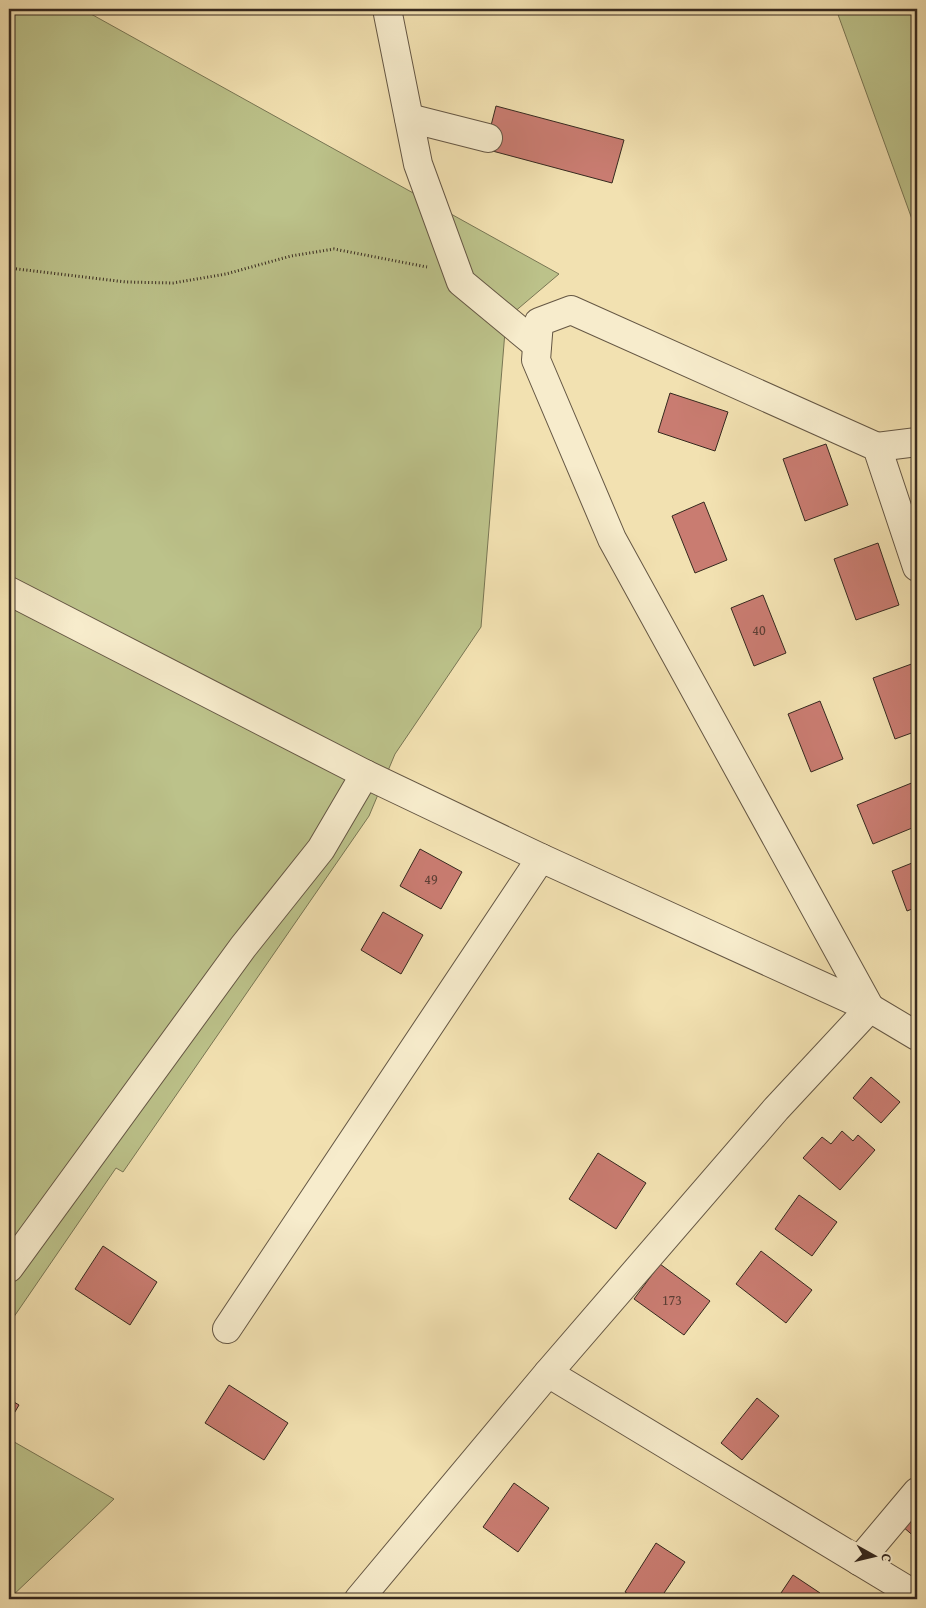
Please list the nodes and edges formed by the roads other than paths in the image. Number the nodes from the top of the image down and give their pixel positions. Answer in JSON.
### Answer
{"nodes":[{"id":1,"x":387,"y":9,"type":"edge"},
{"id":2,"x":409,"y":118,"type":"junction"},
{"id":3,"x":488,"y":138,"type":"dead end"},
{"id":4,"x":537,"y":345,"type":"junction"},
{"id":5,"x":917,"y":442,"type":"edge"},
{"id":6,"x":877,"y":447,"type":"junction"},
{"id":7,"x":917,"y":567,"type":"edge"},
{"id":8,"x":9,"y":591,"type":"edge"},
{"id":9,"x":365,"y":774,"type":"junction"},
{"id":10,"x":541,"y":858,"type":"junction"},
{"id":11,"x":870,"y":1008,"type":"junction"},
{"id":12,"x":917,"y":1036,"type":"edge"},
{"id":13,"x":9,"y":1268,"type":"edge"},
{"id":14,"x":227,"y":1329,"type":"dead end"},
{"id":15,"x":548,"y":1373,"type":"junction"},
{"id":16,"x":917,"y":1492,"type":"edge"},
{"id":17,"x":859,"y":1561,"type":"junction"},
{"id":18,"x":917,"y":1596,"type":"edge"},
{"id":19,"x":359,"y":1599,"type":"edge"}],
"edges":[{"from":1,"to":2,"type":"street"},
{"from":2,"to":3,"type":"street"},
{"from":2,"to":4,"type":"street"},
{"from":4,"to":6,"type":"street"},
{"from":4,"to":11,"type":"street"},
{"from":5,"to":6,"type":"street"},
{"from":6,"to":7,"type":"street"},
{"from":8,"to":9,"type":"street"},
{"from":9,"to":10,"type":"street"},
{"from":9,"to":13,"type":"street"},
{"from":10,"to":11,"type":"street"},
{"from":10,"to":14,"type":"street"},
{"from":11,"to":12,"type":"street"},
{"from":11,"to":15,"type":"street"},
{"from":15,"to":17,"type":"street"},
{"from":15,"to":19,"type":"street"},
{"from":16,"to":17,"type":"street"},
{"from":17,"to":18,"type":"street"}]}
